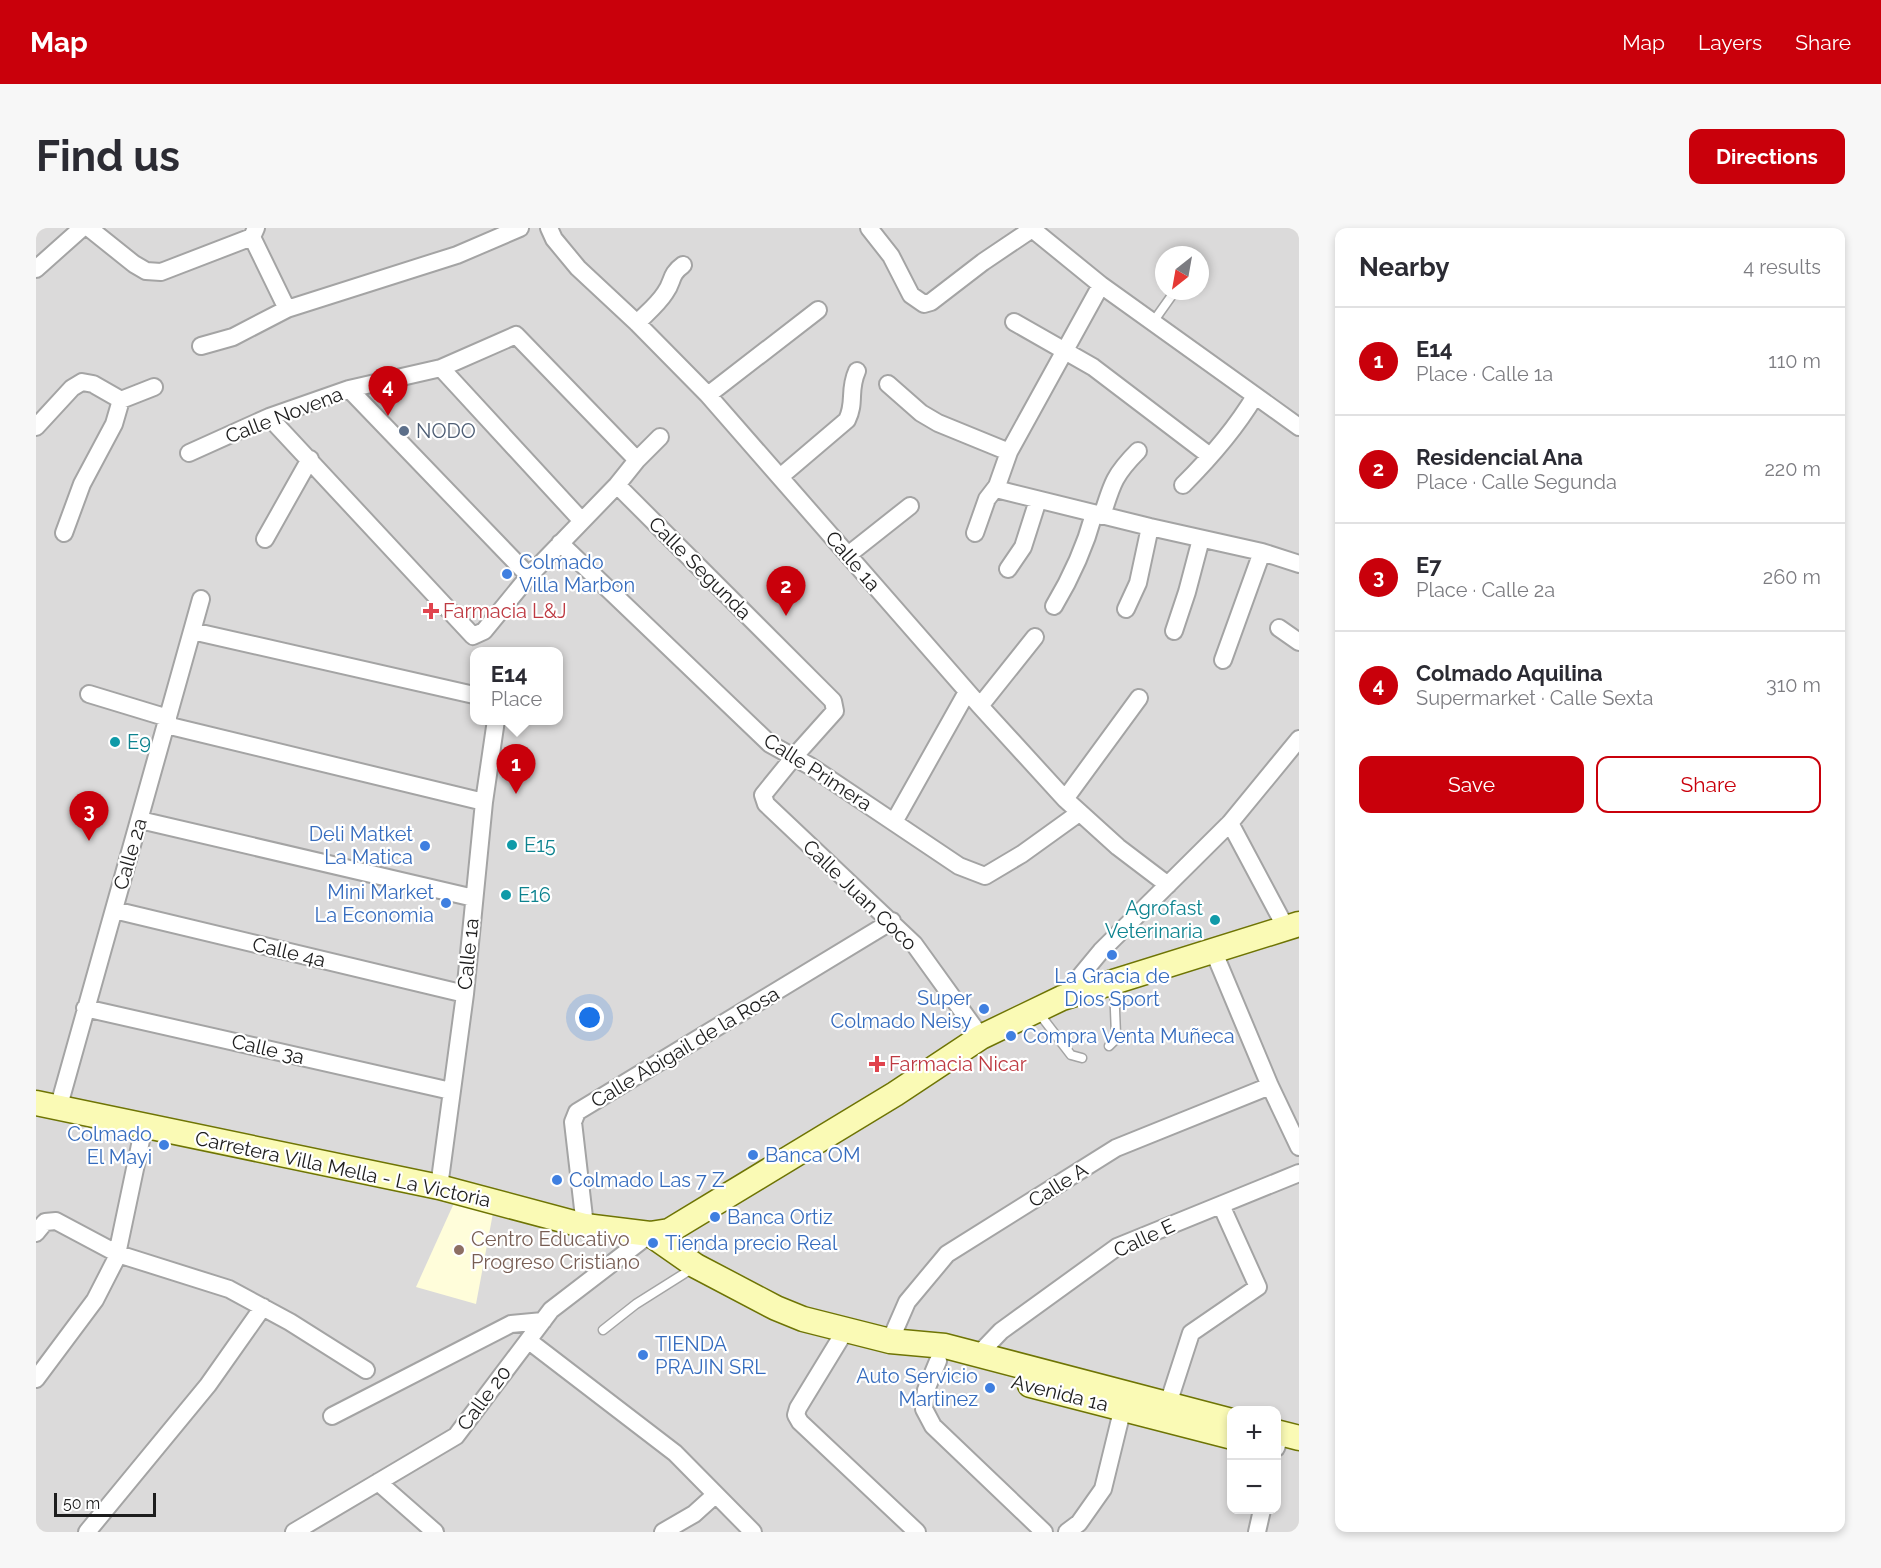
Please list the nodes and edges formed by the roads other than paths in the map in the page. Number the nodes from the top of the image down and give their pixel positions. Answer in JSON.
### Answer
{"nodes":[{"id":1,"x":82,"y":228,"type":"edge"},
{"id":2,"x":88,"y":228,"type":"edge"},
{"id":3,"x":520,"y":228,"type":"edge"},
{"id":4,"x":549,"y":228,"type":"edge"},
{"id":5,"x":869,"y":228,"type":"edge"},
{"id":6,"x":1032,"y":228,"type":"edge"},
{"id":7,"x":254,"y":232,"type":"edge"},
{"id":8,"x":683,"y":265,"type":"dead end"},
{"id":9,"x":36,"y":269,"type":"edge"},
{"id":10,"x":1101,"y":285,"type":"junction"},
{"id":11,"x":1168,"y":300,"type":"edge"},
{"id":12,"x":287,"y":309,"type":"junction"},
{"id":13,"x":818,"y":310,"type":"dead end"},
{"id":14,"x":1014,"y":322,"type":"dead end"},
{"id":15,"x":1152,"y":322,"type":"junction"},
{"id":16,"x":637,"y":323,"type":"junction"},
{"id":17,"x":201,"y":346,"type":"dead end"},
{"id":18,"x":1065,"y":349,"type":"junction"},
{"id":19,"x":441,"y":368,"type":"junction"},
{"id":20,"x":857,"y":371,"type":"dead end"},
{"id":21,"x":888,"y":384,"type":"dead end"},
{"id":22,"x":154,"y":387,"type":"dead end"},
{"id":23,"x":349,"y":389,"type":"junction"},
{"id":24,"x":708,"y":395,"type":"junction"},
{"id":25,"x":1255,"y":396,"type":"junction"},
{"id":26,"x":121,"y":400,"type":"junction"},
{"id":27,"x":269,"y":417,"type":"junction"},
{"id":28,"x":36,"y":427,"type":"edge"},
{"id":29,"x":1299,"y":427,"type":"edge"},
{"id":30,"x":660,"y":438,"type":"dead end"},
{"id":31,"x":1138,"y":451,"type":"dead end"},
{"id":32,"x":1009,"y":452,"type":"junction"},
{"id":33,"x":189,"y":453,"type":"dead end"},
{"id":34,"x":1210,"y":456,"type":"junction"},
{"id":35,"x":310,"y":459,"type":"junction"},
{"id":36,"x":637,"y":460,"type":"junction"},
{"id":37,"x":780,"y":477,"type":"junction"},
{"id":38,"x":617,"y":485,"type":"junction"},
{"id":39,"x":1183,"y":485,"type":"dead end"},
{"id":40,"x":998,"y":488,"type":"junction"},
{"id":41,"x":1038,"y":500,"type":"junction"},
{"id":42,"x":910,"y":506,"type":"dead end"},
{"id":43,"x":1098,"y":515,"type":"junction"},
{"id":44,"x":582,"y":521,"type":"junction"},
{"id":45,"x":1150,"y":527,"type":"junction"},
{"id":46,"x":64,"y":533,"type":"dead end"},
{"id":47,"x":975,"y":533,"type":"dead end"},
{"id":48,"x":265,"y":539,"type":"dead end"},
{"id":49,"x":1201,"y":539,"type":"junction"},
{"id":50,"x":560,"y":543,"type":"junction"},
{"id":51,"x":1262,"y":552,"type":"junction"},
{"id":52,"x":848,"y":555,"type":"junction"},
{"id":53,"x":1299,"y":564,"type":"edge"},
{"id":54,"x":1008,"y":569,"type":"dead end"},
{"id":55,"x":529,"y":576,"type":"junction"},
{"id":56,"x":201,"y":599,"type":"dead end"},
{"id":57,"x":1054,"y":606,"type":"dead end"},
{"id":58,"x":1126,"y":609,"type":"dead end"},
{"id":59,"x":1279,"y":628,"type":"dead end"},
{"id":60,"x":192,"y":631,"type":"junction"},
{"id":61,"x":1174,"y":631,"type":"dead end"},
{"id":62,"x":1035,"y":637,"type":"dead end"},
{"id":63,"x":1299,"y":642,"type":"edge"},
{"id":64,"x":1222,"y":660,"type":"dead end"},
{"id":65,"x":967,"y":692,"type":"junction"},
{"id":66,"x":88,"y":694,"type":"dead end"},
{"id":67,"x":470,"y":694,"type":"edge"},
{"id":68,"x":1138,"y":698,"type":"dead end"},
{"id":69,"x":980,"y":706,"type":"junction"},
{"id":70,"x":167,"y":721,"type":"junction"},
{"id":71,"x":495,"y":725,"type":"edge"},
{"id":72,"x":1299,"y":739,"type":"edge"},
{"id":73,"x":793,"y":758,"type":"junction"},
{"id":74,"x":1065,"y":799,"type":"junction"},
{"id":75,"x":484,"y":802,"type":"junction"},
{"id":76,"x":1079,"y":813,"type":"junction"},
{"id":77,"x":140,"y":820,"type":"junction"},
{"id":78,"x":894,"y":822,"type":"junction"},
{"id":79,"x":1230,"y":823,"type":"junction"},
{"id":80,"x":1168,"y":885,"type":"junction"},
{"id":81,"x":474,"y":898,"type":"junction"},
{"id":82,"x":114,"y":910,"type":"junction"},
{"id":83,"x":892,"y":921,"type":"junction"},
{"id":84,"x":1293,"y":926,"type":"edge"},
{"id":85,"x":1213,"y":950,"type":"junction"},
{"id":86,"x":1113,"y":981,"type":"junction"},
{"id":87,"x":465,"y":994,"type":"junction"},
{"id":88,"x":1062,"y":998,"type":"junction"},
{"id":89,"x":85,"y":1008,"type":"junction"},
{"id":90,"x":1036,"y":1009,"type":"junction"},
{"id":91,"x":981,"y":1038,"type":"junction"},
{"id":92,"x":1109,"y":1046,"type":"dead end"},
{"id":93,"x":1082,"y":1058,"type":"dead end"},
{"id":94,"x":1270,"y":1086,"type":"junction"},
{"id":95,"x":451,"y":1091,"type":"junction"},
{"id":96,"x":47,"y":1106,"type":"edge"},
{"id":97,"x":144,"y":1126,"type":"junction"},
{"id":98,"x":1299,"y":1147,"type":"edge"},
{"id":99,"x":1299,"y":1173,"type":"edge"},
{"id":100,"x":439,"y":1187,"type":"junction"},
{"id":101,"x":1221,"y":1205,"type":"junction"},
{"id":102,"x":585,"y":1226,"type":"junction"},
{"id":103,"x":36,"y":1233,"type":"edge"},
{"id":104,"x":650,"y":1234,"type":"junction"},
{"id":105,"x":118,"y":1254,"type":"junction"},
{"id":106,"x":696,"y":1266,"type":"junction"},
{"id":107,"x":263,"y":1307,"type":"junction"},
{"id":108,"x":543,"y":1321,"type":"junction"},
{"id":109,"x":603,"y":1330,"type":"dead end"},
{"id":110,"x":844,"y":1331,"type":"junction"},
{"id":111,"x":529,"y":1341,"type":"junction"},
{"id":112,"x":890,"y":1341,"type":"junction"},
{"id":113,"x":978,"y":1355,"type":"junction"},
{"id":114,"x":938,"y":1361,"type":"junction"},
{"id":115,"x":366,"y":1370,"type":"dead end"},
{"id":116,"x":36,"y":1379,"type":"edge"},
{"id":117,"x":1125,"y":1400,"type":"junction"},
{"id":118,"x":1168,"y":1404,"type":"junction"},
{"id":119,"x":332,"y":1416,"type":"dead end"},
{"id":120,"x":1227,"y":1419,"type":"edge"},
{"id":121,"x":1227,"y":1435,"type":"edge"},
{"id":122,"x":1282,"y":1440,"type":"edge"},
{"id":123,"x":1299,"y":1455,"type":"edge"},
{"id":124,"x":378,"y":1482,"type":"junction"},
{"id":125,"x":715,"y":1495,"type":"junction"},
{"id":126,"x":1261,"y":1514,"type":"edge"},
{"id":127,"x":87,"y":1532,"type":"edge"},
{"id":128,"x":294,"y":1532,"type":"edge"},
{"id":129,"x":435,"y":1532,"type":"edge"},
{"id":130,"x":663,"y":1532,"type":"edge"},
{"id":131,"x":753,"y":1532,"type":"edge"},
{"id":132,"x":916,"y":1532,"type":"edge"},
{"id":133,"x":1044,"y":1532,"type":"edge"},
{"id":134,"x":1067,"y":1532,"type":"edge"},
{"id":135,"x":1257,"y":1532,"type":"edge"}],
"edges":[{"from":1,"to":9,"type":"street"},
{"from":2,"to":7,"type":"street"},
{"from":3,"to":12,"type":"street"},
{"from":4,"to":16,"type":"street","name":"Calle 1a"},
{"from":5,"to":6,"type":"street"},
{"from":6,"to":10,"type":"street"},
{"from":7,"to":12,"type":"street"},
{"from":8,"to":16,"type":"street"},
{"from":10,"to":15,"type":"street"},
{"from":10,"to":18,"type":"street"},
{"from":11,"to":15,"type":"lane"},
{"from":12,"to":17,"type":"street"},
{"from":13,"to":24,"type":"street"},
{"from":14,"to":18,"type":"street"},
{"from":15,"to":25,"type":"street"},
{"from":16,"to":24,"type":"street","name":"Calle 1a"},
{"from":18,"to":32,"type":"street"},
{"from":18,"to":34,"type":"street"},
{"from":19,"to":23,"type":"street","name":"Calle Novena"},
{"from":19,"to":36,"type":"street","name":"Calle Novena"},
{"from":19,"to":44,"type":"street"},
{"from":20,"to":37,"type":"street"},
{"from":21,"to":32,"type":"street"},
{"from":22,"to":26,"type":"street"},
{"from":23,"to":27,"type":"street","name":"Calle Novena"},
{"from":23,"to":55,"type":"street"},
{"from":24,"to":37,"type":"street","name":"Calle 1a"},
{"from":25,"to":29,"type":"street"},
{"from":25,"to":34,"type":"street"},
{"from":26,"to":28,"type":"street"},
{"from":26,"to":46,"type":"street"},
{"from":27,"to":33,"type":"street","name":"Calle Novena"},
{"from":27,"to":35,"type":"street"},
{"from":30,"to":36,"type":"street"},
{"from":31,"to":43,"type":"street"},
{"from":32,"to":40,"type":"street"},
{"from":34,"to":39,"type":"street"},
{"from":35,"to":48,"type":"street"},
{"from":35,"to":55,"type":"street"},
{"from":36,"to":38,"type":"street"},
{"from":37,"to":52,"type":"street","name":"Calle 1a"},
{"from":38,"to":44,"type":"street"},
{"from":38,"to":73,"type":"street","name":"Calle Segunda"},
{"from":40,"to":41,"type":"street"},
{"from":40,"to":47,"type":"street"},
{"from":41,"to":43,"type":"street"},
{"from":41,"to":54,"type":"street"},
{"from":42,"to":52,"type":"street"},
{"from":43,"to":45,"type":"street"},
{"from":43,"to":57,"type":"street"},
{"from":44,"to":50,"type":"street"},
{"from":45,"to":49,"type":"street"},
{"from":45,"to":58,"type":"street"},
{"from":49,"to":51,"type":"street"},
{"from":49,"to":61,"type":"street"},
{"from":50,"to":55,"type":"street"},
{"from":50,"to":73,"type":"street","name":"Calle Primera"},
{"from":51,"to":53,"type":"street"},
{"from":51,"to":64,"type":"street"},
{"from":52,"to":65,"type":"street","name":"Calle 1a"},
{"from":56,"to":60,"type":"street","name":"Calle 2a"},
{"from":59,"to":63,"type":"street"},
{"from":60,"to":67,"type":"street"},
{"from":60,"to":70,"type":"street","name":"Calle 2a"},
{"from":62,"to":69,"type":"street"},
{"from":65,"to":69,"type":"street","name":"Calle 1a"},
{"from":65,"to":78,"type":"street"},
{"from":66,"to":70,"type":"street"},
{"from":68,"to":74,"type":"street"},
{"from":69,"to":74,"type":"street","name":"Calle 1a"},
{"from":70,"to":75,"type":"street"},
{"from":70,"to":77,"type":"street","name":"Calle 2a"},
{"from":71,"to":75,"type":"street","name":"Calle 1a"},
{"from":72,"to":79,"type":"street"},
{"from":73,"to":78,"type":"street","name":"Calle Primera"},
{"from":73,"to":83,"type":"street","name":"Calle Juan Coco"},
{"from":74,"to":76,"type":"street","name":"Calle 1a"},
{"from":75,"to":81,"type":"street","name":"Calle 1a"},
{"from":76,"to":78,"type":"street","name":"Calle Primera"},
{"from":76,"to":80,"type":"street","name":"Calle 1a"},
{"from":77,"to":81,"type":"street"},
{"from":77,"to":82,"type":"street","name":"Calle 2a"},
{"from":79,"to":80,"type":"street"},
{"from":79,"to":84,"type":"street"},
{"from":80,"to":88,"type":"street"},
{"from":81,"to":87,"type":"street","name":"Calle 1a"},
{"from":82,"to":87,"type":"street","name":"Calle 4a"},
{"from":82,"to":89,"type":"street","name":"Calle 2a"},
{"from":83,"to":91,"type":"street","name":"Calle Juan Coco"},
{"from":83,"to":102,"type":"street","name":"Calle Abigail de la Rosa"},
{"from":84,"to":85,"type":"main road"},
{"from":85,"to":86,"type":"main road"},
{"from":85,"to":94,"type":"street"},
{"from":86,"to":88,"type":"main road"},
{"from":86,"to":92,"type":"lane"},
{"from":87,"to":95,"type":"street","name":"Calle 1a"},
{"from":88,"to":90,"type":"main road"},
{"from":89,"to":95,"type":"street","name":"Calle 3a"},
{"from":89,"to":96,"type":"street","name":"Calle 2a"},
{"from":90,"to":91,"type":"main road"},
{"from":90,"to":93,"type":"lane"},
{"from":91,"to":104,"type":"main road"},
{"from":94,"to":98,"type":"street"},
{"from":94,"to":112,"type":"street","name":"Calle A"},
{"from":95,"to":100,"type":"street","name":"Calle 1a"},
{"from":96,"to":97,"type":"main road","name":"Carretera Villa Mella - La Victoria"},
{"from":97,"to":100,"type":"main road","name":"Carretera Villa Mella - La Victoria"},
{"from":97,"to":105,"type":"street"},
{"from":99,"to":101,"type":"street","name":"Calle E"},
{"from":100,"to":102,"type":"main road","name":"Carretera Villa Mella - La Victoria"},
{"from":101,"to":113,"type":"street","name":"Calle E"},
{"from":101,"to":118,"type":"street"},
{"from":102,"to":104,"type":"main road","name":"Carretera Villa Mella - La Victoria"},
{"from":103,"to":105,"type":"street"},
{"from":104,"to":106,"type":"main road","name":"Avenida 1a"},
{"from":104,"to":108,"type":"street","name":"Calle 20"},
{"from":105,"to":107,"type":"street"},
{"from":105,"to":116,"type":"street"},
{"from":106,"to":109,"type":"lane"},
{"from":106,"to":110,"type":"main road","name":"Avenida 1a"},
{"from":107,"to":115,"type":"street"},
{"from":107,"to":127,"type":"street"},
{"from":108,"to":111,"type":"street","name":"Calle 20"},
{"from":108,"to":119,"type":"street"},
{"from":110,"to":112,"type":"main road","name":"Avenida 1a"},
{"from":110,"to":132,"type":"street"},
{"from":111,"to":124,"type":"street","name":"Calle 20"},
{"from":111,"to":125,"type":"street"},
{"from":112,"to":113,"type":"main road","name":"Avenida 1a"},
{"from":112,"to":114,"type":"main road","name":"Avenida 1a"},
{"from":113,"to":117,"type":"main road","name":"Avenida 1a"},
{"from":114,"to":117,"type":"main road","name":"Avenida 1a"},
{"from":114,"to":133,"type":"street"},
{"from":117,"to":118,"type":"main road","name":"Avenida 1a"},
{"from":117,"to":121,"type":"main road","name":"Avenida 1a"},
{"from":117,"to":134,"type":"street"},
{"from":118,"to":120,"type":"main road","name":"Avenida 1a"},
{"from":122,"to":123,"type":"main road"},
{"from":124,"to":128,"type":"street","name":"Calle 20"},
{"from":124,"to":129,"type":"street"},
{"from":125,"to":130,"type":"street"},
{"from":125,"to":131,"type":"street"},
{"from":126,"to":135,"type":"street"}]}
